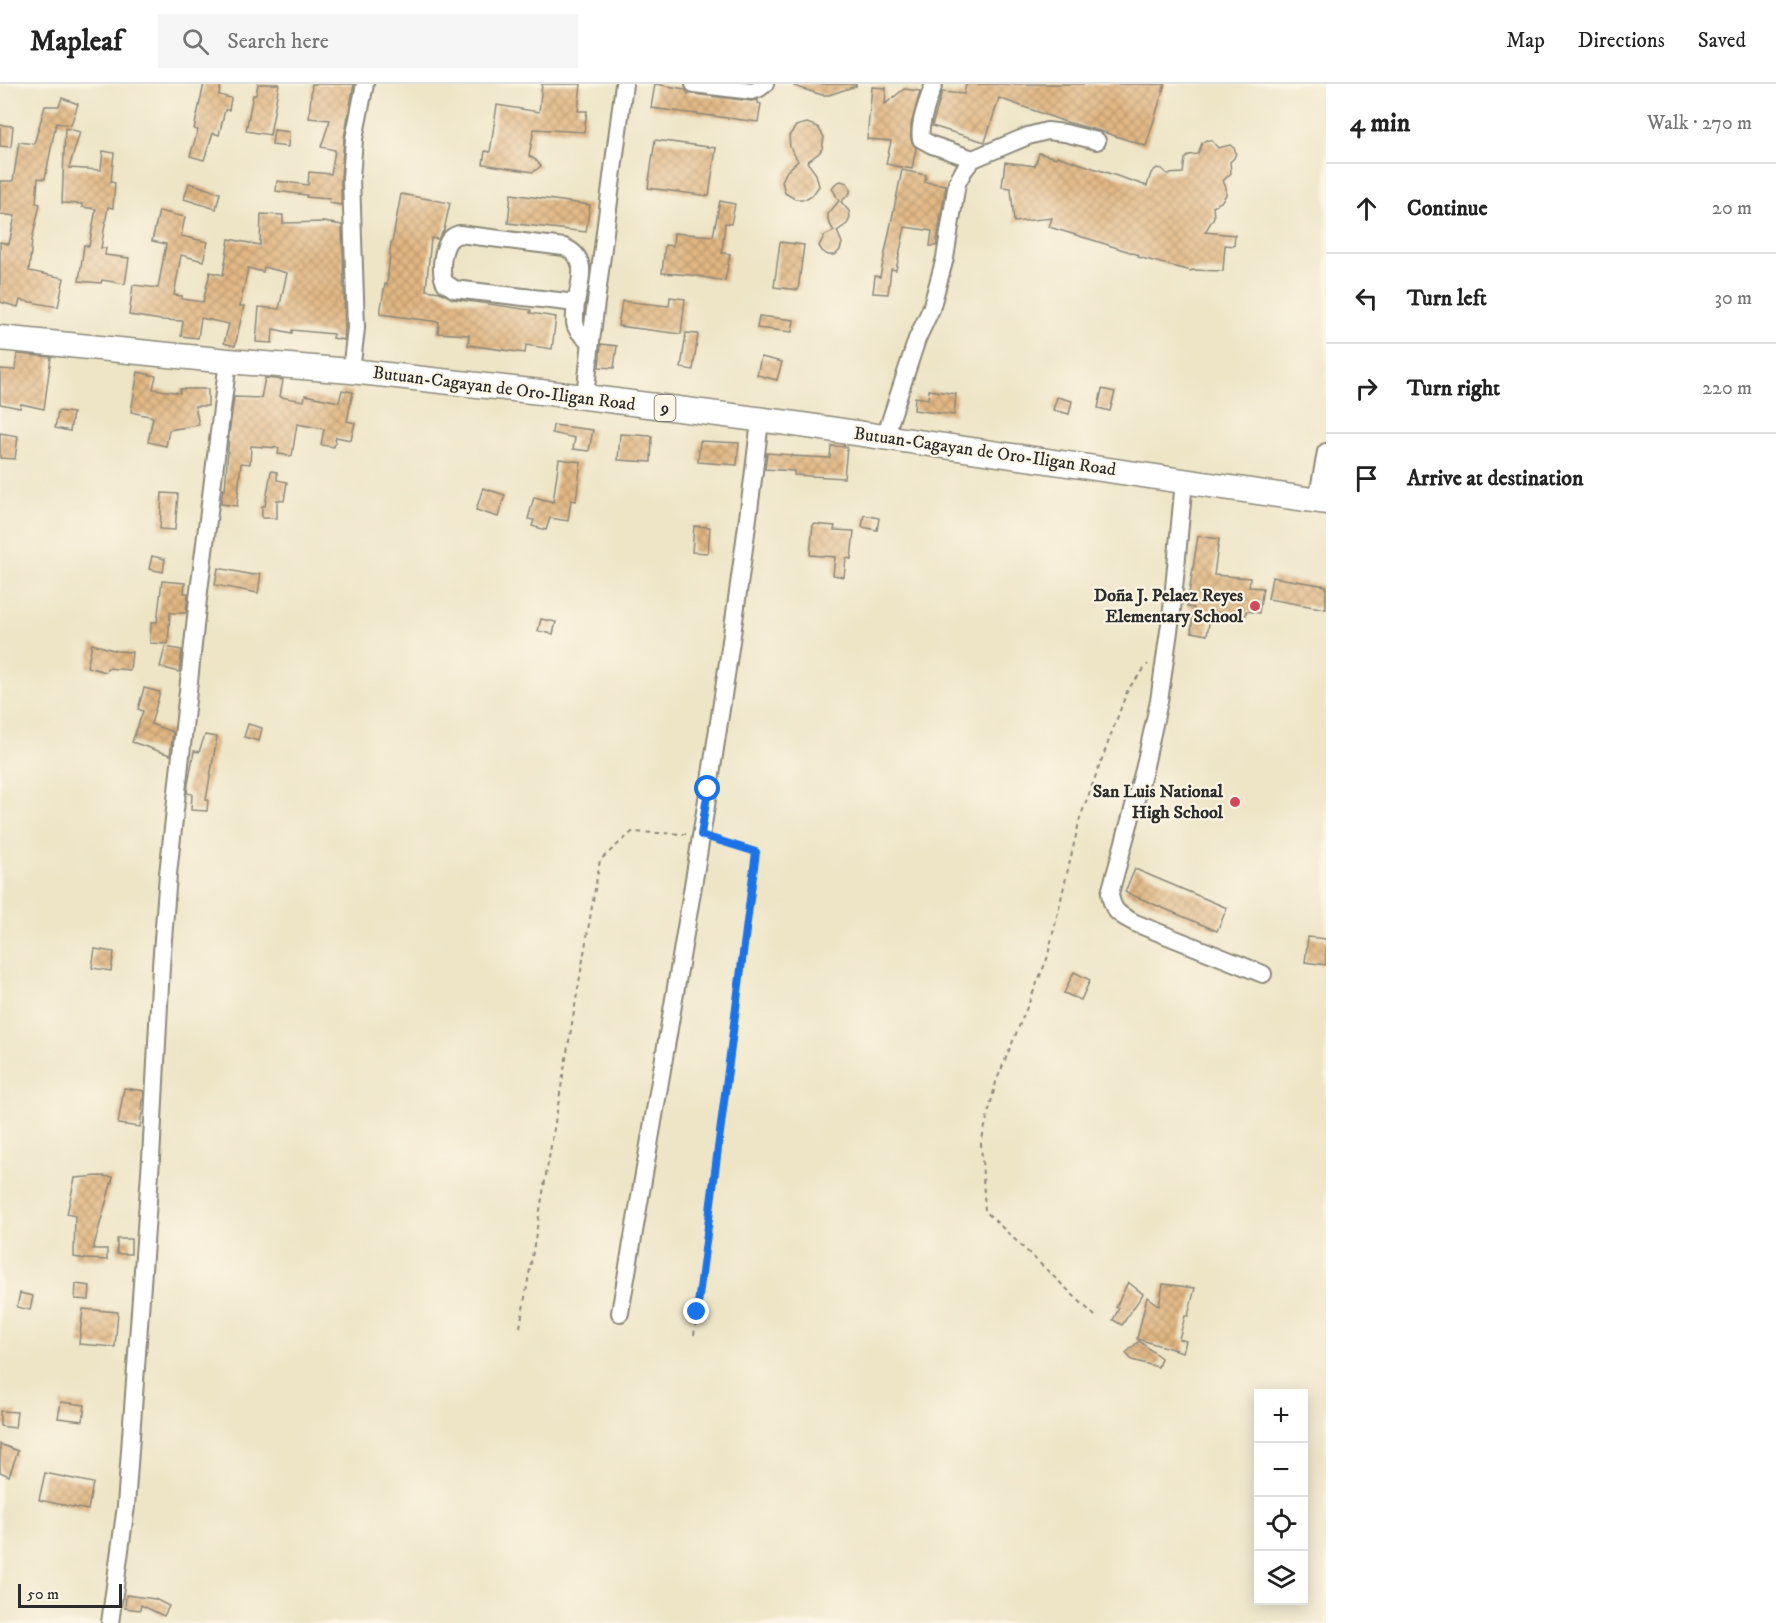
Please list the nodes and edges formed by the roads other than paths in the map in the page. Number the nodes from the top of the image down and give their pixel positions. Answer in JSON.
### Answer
{"nodes":[{"id":1,"x":365,"y":84,"type":"edge"},
{"id":2,"x":624,"y":84,"type":"edge"},
{"id":3,"x":694,"y":84,"type":"edge"},
{"id":4,"x":765,"y":84,"type":"edge"},
{"id":5,"x":934,"y":84,"type":"edge"},
{"id":6,"x":1097,"y":141,"type":"dead end"},
{"id":7,"x":972,"y":159,"type":"junction"},
{"id":8,"x":581,"y":275,"type":"junction"},
{"id":9,"x":599,"y":278,"type":"junction"},
{"id":10,"x":576,"y":303,"type":"junction"},
{"id":11,"x":0,"y":338,"type":"edge"},
{"id":12,"x":591,"y":341,"type":"junction"},
{"id":13,"x":228,"y":362,"type":"junction"},
{"id":14,"x":351,"y":371,"type":"junction"},
{"id":15,"x":585,"y":397,"type":"junction"},
{"id":16,"x":760,"y":421,"type":"junction"},
{"id":17,"x":885,"y":437,"type":"junction"},
{"id":18,"x":1326,"y":452,"type":"edge"},
{"id":19,"x":1184,"y":481,"type":"junction"},
{"id":20,"x":1321,"y":501,"type":"edge"},
{"id":21,"x":1263,"y":974,"type":"dead end"},
{"id":22,"x":620,"y":1313,"type":"dead end"},
{"id":23,"x":110,"y":1623,"type":"edge"}],
"edges":[{"from":1,"to":14,"type":"street"},
{"from":2,"to":9,"type":"street"},
{"from":3,"to":4,"type":"street"},
{"from":5,"to":7,"type":"street"},
{"from":6,"to":7,"type":"street"},
{"from":7,"to":17,"type":"street"},
{"from":8,"to":9,"type":"street"},
{"from":8,"to":10,"type":"street"},
{"from":8,"to":10,"type":"street"},
{"from":9,"to":12,"type":"street"},
{"from":10,"to":12,"type":"street"},
{"from":11,"to":13,"type":"highway","name":"Butuan-Cagayan de Oro-Iligan Road","number":"9"},
{"from":12,"to":15,"type":"street"},
{"from":13,"to":14,"type":"highway","name":"Butuan-Cagayan de Oro-Iligan Road","number":"9"},
{"from":13,"to":23,"type":"street"},
{"from":14,"to":15,"type":"highway","name":"Butuan-Cagayan de Oro-Iligan Road","number":"9"},
{"from":15,"to":16,"type":"highway","name":"Butuan-Cagayan de Oro-Iligan Road","number":"9"},
{"from":16,"to":17,"type":"highway","name":"Butuan-Cagayan de Oro-Iligan Road","number":"9"},
{"from":16,"to":22,"type":"street"},
{"from":17,"to":19,"type":"highway","name":"Butuan-Cagayan de Oro-Iligan Road","number":"9"},
{"from":18,"to":20,"type":"street"},
{"from":19,"to":20,"type":"highway","name":"Butuan-Cagayan de Oro-Iligan Road","number":"9"},
{"from":19,"to":21,"type":"street"}]}
